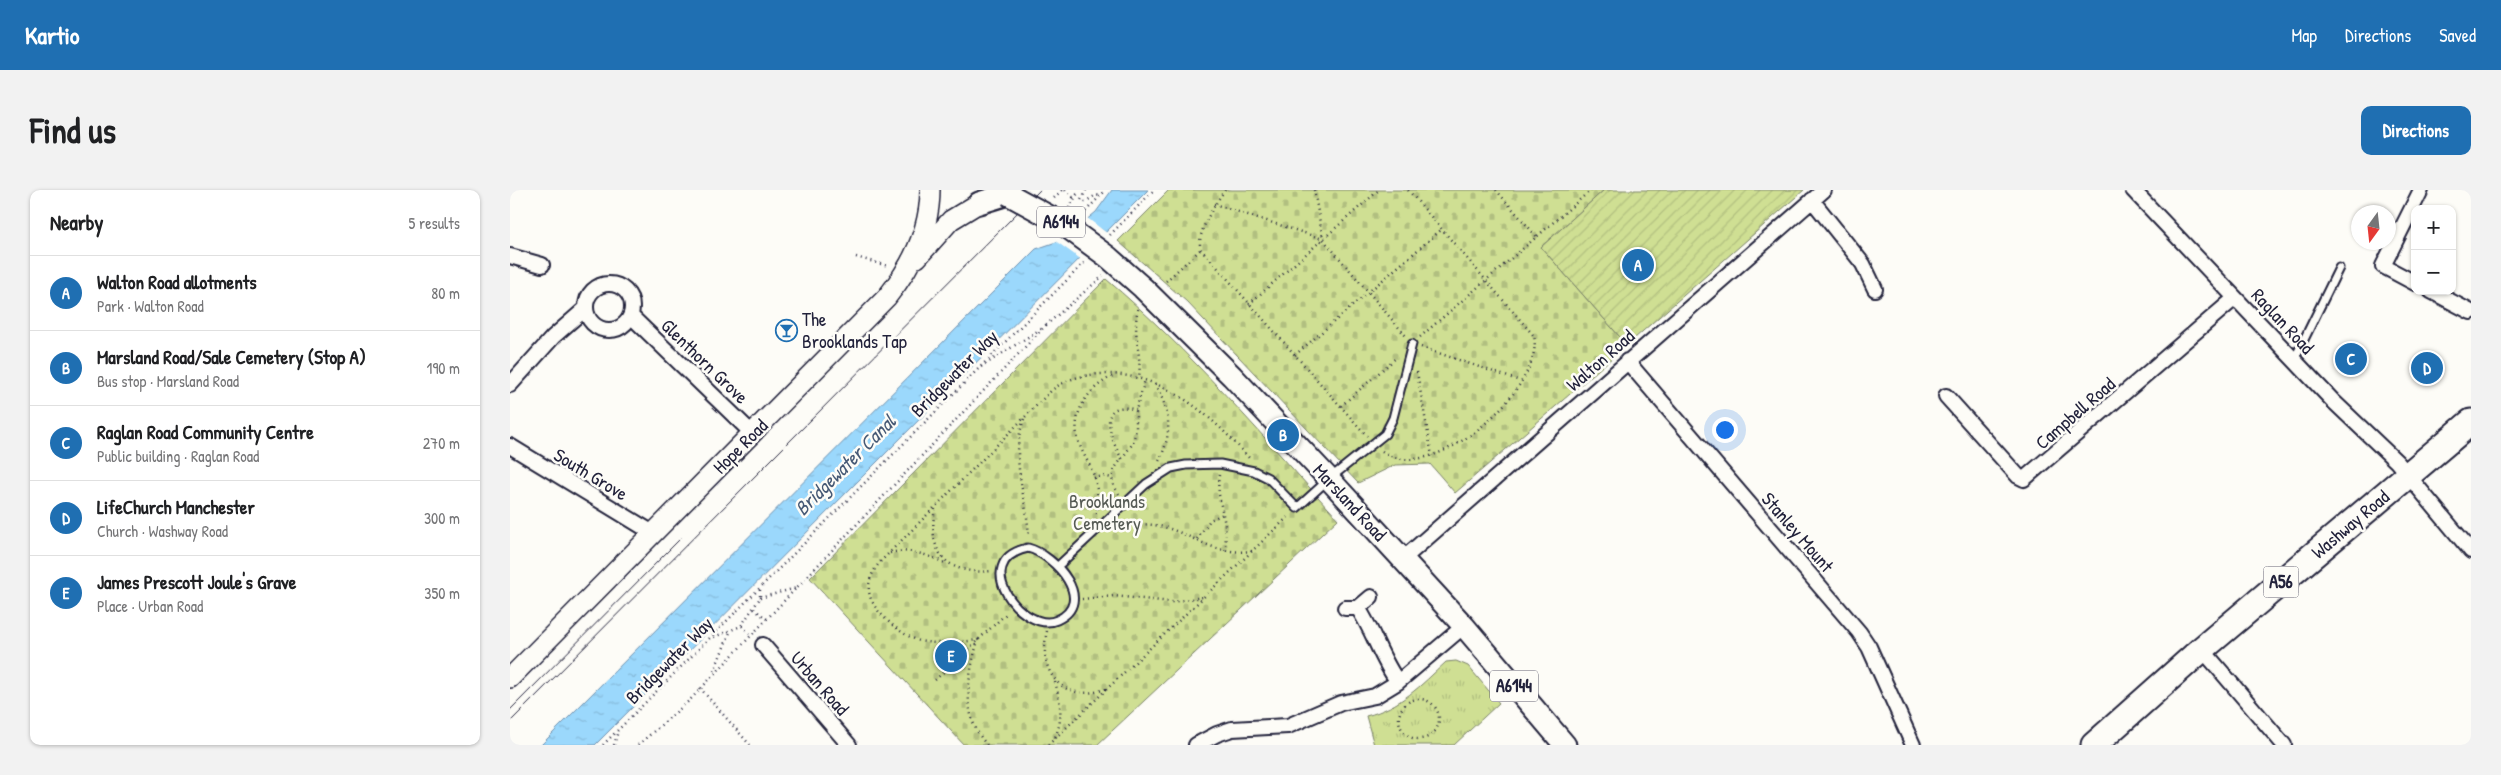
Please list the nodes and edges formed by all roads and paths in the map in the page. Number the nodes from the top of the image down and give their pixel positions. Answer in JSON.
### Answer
{"nodes":[{"id":1,"x":930,"y":190,"type":"edge"},
{"id":2,"x":1065,"y":190,"type":"edge"},
{"id":3,"x":1074,"y":190,"type":"edge"},
{"id":4,"x":1086,"y":190,"type":"edge"},
{"id":5,"x":1106,"y":190,"type":"edge"},
{"id":6,"x":1154,"y":190,"type":"edge"},
{"id":7,"x":1225,"y":190,"type":"edge"},
{"id":8,"x":1314,"y":190,"type":"edge"},
{"id":9,"x":1379,"y":190,"type":"edge"},
{"id":10,"x":1408,"y":190,"type":"edge"},
{"id":11,"x":1496,"y":190,"type":"edge"},
{"id":12,"x":1591,"y":190,"type":"edge"},
{"id":13,"x":1824,"y":190,"type":"edge"},
{"id":14,"x":2133,"y":190,"type":"edge"},
{"id":15,"x":2422,"y":190,"type":"edge"},
{"id":16,"x":1003,"y":192,"type":"edge"},
{"id":17,"x":1078,"y":193,"type":"dead end"},
{"id":18,"x":1070,"y":194,"type":"junction"},
{"id":19,"x":1101,"y":196,"type":"junction"},
{"id":20,"x":1812,"y":200,"type":"junction"},
{"id":21,"x":979,"y":203,"type":"joint"},
{"id":22,"x":1214,"y":204,"type":"junction"},
{"id":23,"x":1068,"y":228,"type":"junction"},
{"id":24,"x":1441,"y":230,"type":"junction"},
{"id":25,"x":1537,"y":237,"type":"junction"},
{"id":26,"x":1323,"y":239,"type":"junction"},
{"id":27,"x":1201,"y":249,"type":"junction"},
{"id":28,"x":1105,"y":254,"type":"junction"},
{"id":29,"x":510,"y":256,"type":"edge"},
{"id":30,"x":856,"y":257,"type":"dead end"},
{"id":31,"x":542,"y":265,"type":"dead end"},
{"id":32,"x":888,"y":266,"type":"dead end"},
{"id":33,"x":2339,"y":268,"type":"dead end"},
{"id":34,"x":908,"y":269,"type":"junction"},
{"id":35,"x":1486,"y":280,"type":"junction"},
{"id":36,"x":1166,"y":281,"type":"dead end"},
{"id":37,"x":2411,"y":281,"type":"edge"},
{"id":38,"x":1875,"y":289,"type":"dead end"},
{"id":39,"x":1368,"y":291,"type":"junction"},
{"id":40,"x":2439,"y":295,"type":"edge"},
{"id":41,"x":2235,"y":298,"type":"junction"},
{"id":42,"x":1249,"y":304,"type":"junction"},
{"id":43,"x":1139,"y":308,"type":"dead end"},
{"id":44,"x":585,"y":309,"type":"junction"},
{"id":45,"x":2471,"y":312,"type":"edge"},
{"id":46,"x":631,"y":316,"type":"junction"},
{"id":47,"x":1046,"y":325,"type":"junction"},
{"id":48,"x":1412,"y":344,"type":"junction"},
{"id":49,"x":1295,"y":355,"type":"junction"},
{"id":50,"x":2294,"y":360,"type":"junction"},
{"id":51,"x":1627,"y":361,"type":"junction"},
{"id":52,"x":976,"y":370,"type":"junction"},
{"id":53,"x":1117,"y":374,"type":"junction"},
{"id":54,"x":1139,"y":378,"type":"junction"},
{"id":55,"x":1145,"y":380,"type":"junction"},
{"id":56,"x":1520,"y":381,"type":"junction"},
{"id":57,"x":1154,"y":382,"type":"junction"},
{"id":58,"x":510,"y":385,"type":"edge"},
{"id":59,"x":1946,"y":396,"type":"dead end"},
{"id":60,"x":1340,"y":406,"type":"junction"},
{"id":61,"x":1136,"y":410,"type":"junction"},
{"id":62,"x":1024,"y":418,"type":"junction"},
{"id":63,"x":2471,"y":422,"type":"edge"},
{"id":64,"x":752,"y":433,"type":"junction"},
{"id":65,"x":1374,"y":444,"type":"junction"},
{"id":66,"x":510,"y":446,"type":"edge"},
{"id":67,"x":1432,"y":456,"type":"junction"},
{"id":68,"x":1122,"y":459,"type":"junction"},
{"id":69,"x":1220,"y":464,"type":"junction"},
{"id":70,"x":2408,"y":475,"type":"junction"},
{"id":71,"x":1094,"y":478,"type":"junction"},
{"id":72,"x":1112,"y":478,"type":"junction"},
{"id":73,"x":1268,"y":478,"type":"junction"},
{"id":74,"x":1329,"y":479,"type":"junction"},
{"id":75,"x":1146,"y":484,"type":"junction"},
{"id":76,"x":1127,"y":502,"type":"junction"},
{"id":77,"x":935,"y":507,"type":"junction"},
{"id":78,"x":1297,"y":508,"type":"junction"},
{"id":79,"x":1224,"y":514,"type":"junction"},
{"id":80,"x":653,"y":533,"type":"junction"},
{"id":81,"x":1091,"y":535,"type":"junction"},
{"id":82,"x":1196,"y":540,"type":"junction"},
{"id":83,"x":1028,"y":548,"type":"junction"},
{"id":84,"x":1224,"y":551,"type":"junction"},
{"id":85,"x":1252,"y":551,"type":"junction"},
{"id":86,"x":2471,"y":551,"type":"edge"},
{"id":87,"x":889,"y":554,"type":"junction"},
{"id":88,"x":1402,"y":559,"type":"junction"},
{"id":89,"x":948,"y":564,"type":"junction"},
{"id":90,"x":1058,"y":566,"type":"junction"},
{"id":91,"x":1001,"y":570,"type":"junction"},
{"id":92,"x":797,"y":587,"type":"junction"},
{"id":93,"x":760,"y":588,"type":"junction"},
{"id":94,"x":1205,"y":596,"type":"junction"},
{"id":95,"x":1371,"y":597,"type":"dead end"},
{"id":96,"x":760,"y":598,"type":"junction"},
{"id":97,"x":1073,"y":600,"type":"junction"},
{"id":98,"x":1016,"y":605,"type":"junction"},
{"id":99,"x":754,"y":609,"type":"junction"},
{"id":100,"x":767,"y":619,"type":"junction"},
{"id":101,"x":1049,"y":623,"type":"junction"},
{"id":102,"x":1464,"y":626,"type":"junction"},
{"id":103,"x":731,"y":628,"type":"junction"},
{"id":104,"x":978,"y":640,"type":"junction"},
{"id":105,"x":708,"y":642,"type":"junction"},
{"id":106,"x":763,"y":645,"type":"dead end"},
{"id":107,"x":2202,"y":649,"type":"junction"},
{"id":108,"x":714,"y":673,"type":"junction"},
{"id":109,"x":510,"y":678,"type":"edge"},
{"id":110,"x":935,"y":680,"type":"dead end"},
{"id":111,"x":1054,"y":680,"type":"junction"},
{"id":112,"x":1398,"y":682,"type":"junction"},
{"id":113,"x":700,"y":688,"type":"junction"},
{"id":114,"x":1107,"y":689,"type":"junction"},
{"id":115,"x":1412,"y":700,"type":"joint"},
{"id":116,"x":618,"y":730,"type":"junction"},
{"id":117,"x":1053,"y":740,"type":"junction"},
{"id":118,"x":1557,"y":742,"type":"edge"},
{"id":119,"x":603,"y":745,"type":"edge"},
{"id":120,"x":614,"y":745,"type":"edge"},
{"id":121,"x":638,"y":745,"type":"edge"},
{"id":122,"x":750,"y":745,"type":"edge"},
{"id":123,"x":849,"y":745,"type":"edge"},
{"id":124,"x":987,"y":745,"type":"edge"},
{"id":125,"x":1048,"y":745,"type":"edge"},
{"id":126,"x":1196,"y":745,"type":"edge"},
{"id":127,"x":1913,"y":745,"type":"edge"},
{"id":128,"x":2094,"y":745,"type":"edge"},
{"id":129,"x":2284,"y":745,"type":"edge"}],
"edges":[{"from":1,"to":34,"type":"street","name":"Hope Road"},
{"from":2,"to":18,"type":"path"},
{"from":3,"to":18,"type":"path"},
{"from":4,"to":19,"type":"path"},
{"from":5,"to":19,"type":"path"},
{"from":6,"to":28,"type":"path","name":"Bridgewater Way"},
{"from":7,"to":22,"type":"path"},
{"from":8,"to":26,"type":"path"},
{"from":9,"to":26,"type":"path"},
{"from":10,"to":24,"type":"path"},
{"from":11,"to":25,"type":"path"},
{"from":12,"to":25,"type":"path"},
{"from":13,"to":20,"type":"street","name":"Walton Road"},
{"from":14,"to":41,"type":"street","name":"Raglan Road"},
{"from":15,"to":37,"type":"street"},
{"from":16,"to":21,"type":"main road","number":"A6144"},
{"from":16,"to":23,"type":"main road","name":"Marsland Road","number":"A6144","bridge":true},
{"from":17,"to":18,"type":"path"},
{"from":19,"to":23,"type":"path"},
{"from":20,"to":38,"type":"street"},
{"from":20,"to":51,"type":"street","name":"Walton Road"},
{"from":21,"to":34,"type":"street"},
{"from":22,"to":26,"type":"path"},
{"from":22,"to":27,"type":"path"},
{"from":23,"to":28,"type":"main road","name":"Marsland Road","number":"A6144","bridge":true},
{"from":24,"to":35,"type":"path"},
{"from":24,"to":39,"type":"path"},
{"from":25,"to":35,"type":"path"},
{"from":26,"to":39,"type":"path"},
{"from":26,"to":42,"type":"path"},
{"from":27,"to":36,"type":"path"},
{"from":27,"to":42,"type":"path"},
{"from":28,"to":47,"type":"path"},
{"from":28,"to":52,"type":"path","name":"Bridgewater Way"},
{"from":28,"to":74,"type":"main road","name":"Marsland Road","number":"A6144"},
{"from":29,"to":31,"type":"street"},
{"from":30,"to":32,"type":"path"},
{"from":33,"to":50,"type":"lane"},
{"from":34,"to":64,"type":"street","name":"Hope Road"},
{"from":35,"to":48,"type":"path"},
{"from":35,"to":56,"type":"path"},
{"from":39,"to":48,"type":"path"},
{"from":39,"to":49,"type":"path"},
{"from":40,"to":45,"type":"street"},
{"from":41,"to":50,"type":"street","name":"Raglan Road"},
{"from":41,"to":59,"type":"street","name":"Campbell Road"},
{"from":42,"to":49,"type":"path"},
{"from":43,"to":54,"type":"path"},
{"from":44,"to":46,"type":"street"},
{"from":44,"to":46,"type":"street"},
{"from":44,"to":58,"type":"street"},
{"from":46,"to":64,"type":"street","name":"Glenthorn Grove"},
{"from":47,"to":52,"type":"path"},
{"from":47,"to":92,"type":"path"},
{"from":48,"to":56,"type":"path"},
{"from":48,"to":60,"type":"path"},
{"from":48,"to":65,"type":"lane"},
{"from":48,"to":67,"type":"path"},
{"from":49,"to":60,"type":"path"},
{"from":50,"to":70,"type":"street","name":"Raglan Road"},
{"from":51,"to":88,"type":"street","name":"Walton Road"},
{"from":51,"to":127,"type":"street","name":"Stanley Mount"},
{"from":52,"to":93,"type":"path","name":"Bridgewater Way"},
{"from":53,"to":54,"type":"path"},
{"from":53,"to":62,"type":"path"},
{"from":53,"to":71,"type":"path"},
{"from":54,"to":55,"type":"path"},
{"from":55,"to":57,"type":"path"},
{"from":55,"to":61,"type":"path"},
{"from":56,"to":67,"type":"path"},
{"from":57,"to":73,"type":"path"},
{"from":57,"to":75,"type":"path"},
{"from":60,"to":65,"type":"path"},
{"from":61,"to":68,"type":"path"},
{"from":61,"to":68,"type":"path"},
{"from":62,"to":77,"type":"path"},
{"from":62,"to":83,"type":"path"},
{"from":63,"to":70,"type":"highway","name":"Washway Road","number":"A56"},
{"from":64,"to":80,"type":"street","name":"Hope Road"},
{"from":65,"to":67,"type":"path"},
{"from":65,"to":74,"type":"lane"},
{"from":66,"to":80,"type":"street","name":"South Grove"},
{"from":68,"to":72,"type":"path"},
{"from":69,"to":73,"type":"lane"},
{"from":69,"to":75,"type":"lane"},
{"from":69,"to":79,"type":"path"},
{"from":70,"to":86,"type":"street","name":"Raglan Road"},
{"from":70,"to":107,"type":"highway","name":"Washway Road","number":"A56"},
{"from":71,"to":72,"type":"path"},
{"from":71,"to":81,"type":"path"},
{"from":72,"to":76,"type":"path"},
{"from":73,"to":78,"type":"lane"},
{"from":74,"to":78,"type":"lane"},
{"from":74,"to":88,"type":"main road","name":"Marsland Road","number":"A6144"},
{"from":75,"to":76,"type":"lane"},
{"from":76,"to":81,"type":"lane"},
{"from":77,"to":87,"type":"path"},
{"from":77,"to":89,"type":"path"},
{"from":78,"to":85,"type":"path"},
{"from":79,"to":82,"type":"path"},
{"from":79,"to":84,"type":"path"},
{"from":80,"to":109,"type":"street","name":"Hope Road"},
{"from":81,"to":82,"type":"path"},
{"from":81,"to":90,"type":"lane"},
{"from":82,"to":84,"type":"path"},
{"from":83,"to":90,"type":"lane"},
{"from":83,"to":91,"type":"lane"},
{"from":84,"to":85,"type":"path"},
{"from":85,"to":94,"type":"path"},
{"from":87,"to":89,"type":"path"},
{"from":87,"to":104,"type":"path"},
{"from":88,"to":102,"type":"main road","name":"Marsland Road","number":"A6144"},
{"from":89,"to":91,"type":"path"},
{"from":90,"to":97,"type":"lane"},
{"from":91,"to":98,"type":"lane"},
{"from":92,"to":96,"type":"path"},
{"from":92,"to":100,"type":"path"},
{"from":93,"to":96,"type":"path"},
{"from":93,"to":105,"type":"path","name":"Bridgewater Way"},
{"from":94,"to":97,"type":"path"},
{"from":94,"to":114,"type":"path"},
{"from":95,"to":112,"type":"street"},
{"from":96,"to":99,"type":"path"},
{"from":97,"to":101,"type":"lane"},
{"from":98,"to":101,"type":"lane"},
{"from":98,"to":104,"type":"path"},
{"from":99,"to":100,"type":"path"},
{"from":99,"to":103,"type":"path"},
{"from":100,"to":108,"type":"path"},
{"from":101,"to":111,"type":"path"},
{"from":102,"to":112,"type":"street"},
{"from":102,"to":118,"type":"main road","name":"Marsland Road","number":"A6144"},
{"from":103,"to":105,"type":"path"},
{"from":103,"to":108,"type":"path"},
{"from":104,"to":110,"type":"path"},
{"from":104,"to":124,"type":"path"},
{"from":105,"to":116,"type":"path","name":"Bridgewater Way"},
{"from":106,"to":123,"type":"street","name":"Urban Road"},
{"from":107,"to":128,"type":"highway","name":"Washway Road","number":"A56"},
{"from":107,"to":129,"type":"street"},
{"from":108,"to":113,"type":"path"},
{"from":111,"to":114,"type":"path"},
{"from":111,"to":117,"type":"path"},
{"from":112,"to":126,"type":"street"},
{"from":113,"to":121,"type":"path"},
{"from":113,"to":122,"type":"path"},
{"from":114,"to":117,"type":"path"},
{"from":115,"to":115,"type":"path"},
{"from":116,"to":119,"type":"path","name":"Bridgewater Way"},
{"from":116,"to":120,"type":"path"},
{"from":117,"to":125,"type":"path"}]}
